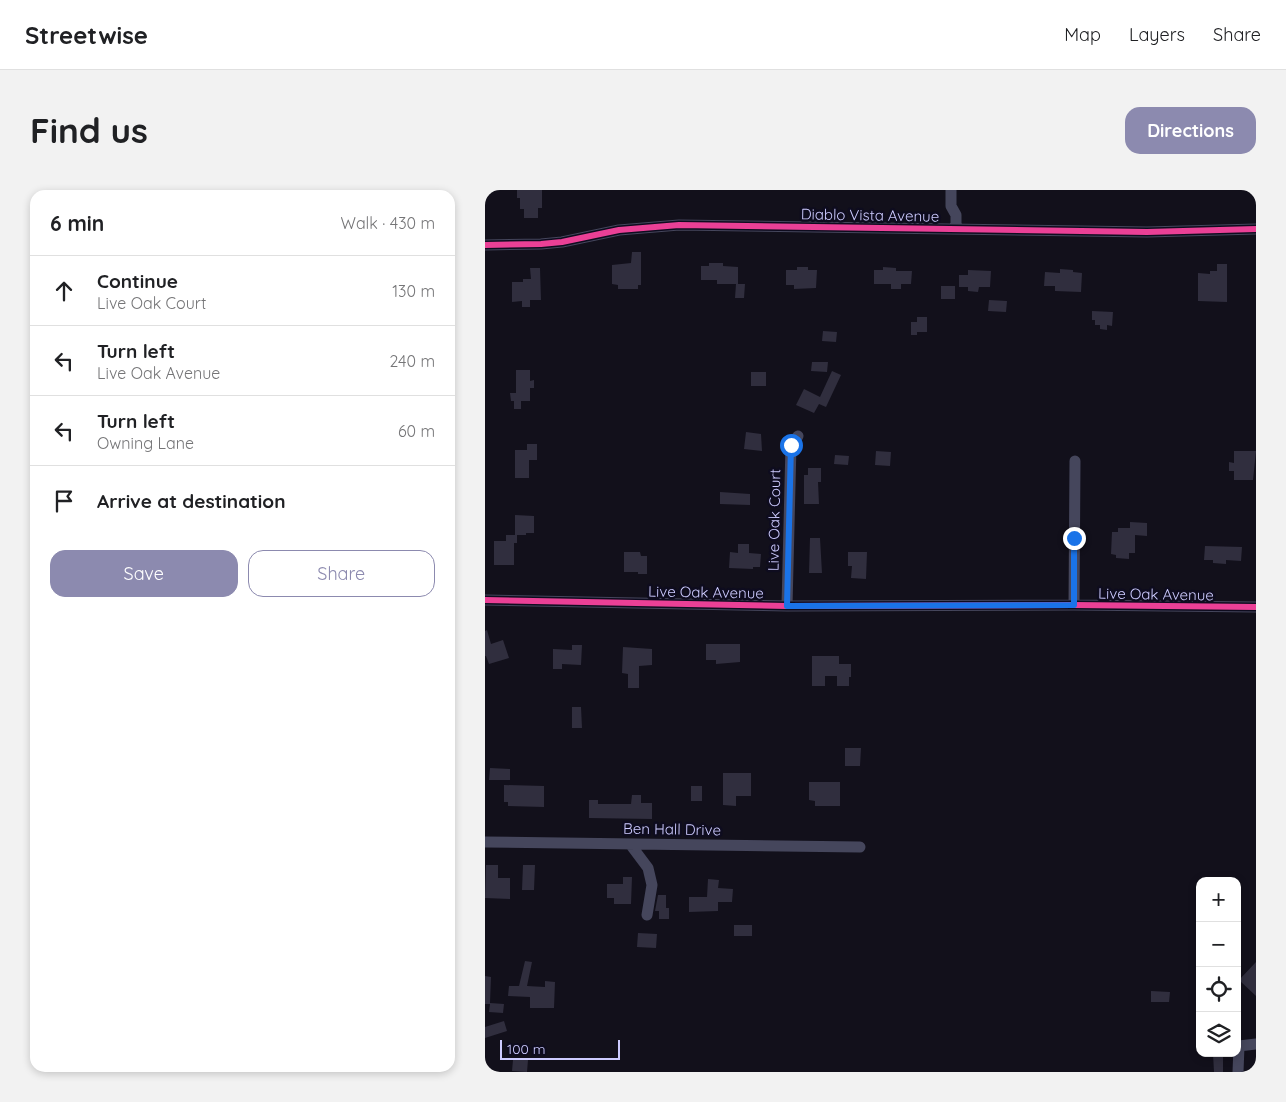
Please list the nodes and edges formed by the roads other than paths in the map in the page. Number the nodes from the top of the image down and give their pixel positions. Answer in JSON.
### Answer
{"nodes":[{"id":1,"x":951,"y":190,"type":"edge"},
{"id":2,"x":956,"y":229,"type":"junction"},
{"id":3,"x":1256,"y":230,"type":"edge"},
{"id":4,"x":485,"y":245,"type":"edge"},
{"id":5,"x":798,"y":436,"type":"dead end"},
{"id":6,"x":1075,"y":461,"type":"dead end"},
{"id":7,"x":485,"y":600,"type":"edge"},
{"id":8,"x":1074,"y":605,"type":"junction"},
{"id":9,"x":787,"y":606,"type":"junction"},
{"id":10,"x":1256,"y":607,"type":"edge"},
{"id":11,"x":485,"y":842,"type":"edge"},
{"id":12,"x":630,"y":844,"type":"junction"},
{"id":13,"x":859,"y":846,"type":"dead end"},
{"id":14,"x":647,"y":915,"type":"dead end"},
{"id":15,"x":1256,"y":1044,"type":"edge"},
{"id":16,"x":1238,"y":1072,"type":"edge"}],
"edges":[{"from":1,"to":2,"type":"street"},
{"from":2,"to":3,"type":"street","name":"Diablo Vista Avenue"},
{"from":2,"to":4,"type":"street","name":"Diablo Vista Avenue"},
{"from":5,"to":9,"type":"street","name":"Live Oak Court"},
{"from":6,"to":8,"type":"street"},
{"from":7,"to":9,"type":"street","name":"Live Oak Avenue"},
{"from":8,"to":9,"type":"street","name":"Live Oak Avenue"},
{"from":8,"to":10,"type":"street","name":"Live Oak Avenue"},
{"from":11,"to":12,"type":"street","name":"Ben Hall Drive"},
{"from":12,"to":13,"type":"street","name":"Ben Hall Drive"},
{"from":12,"to":14,"type":"street"},
{"from":15,"to":16,"type":"street"}]}
